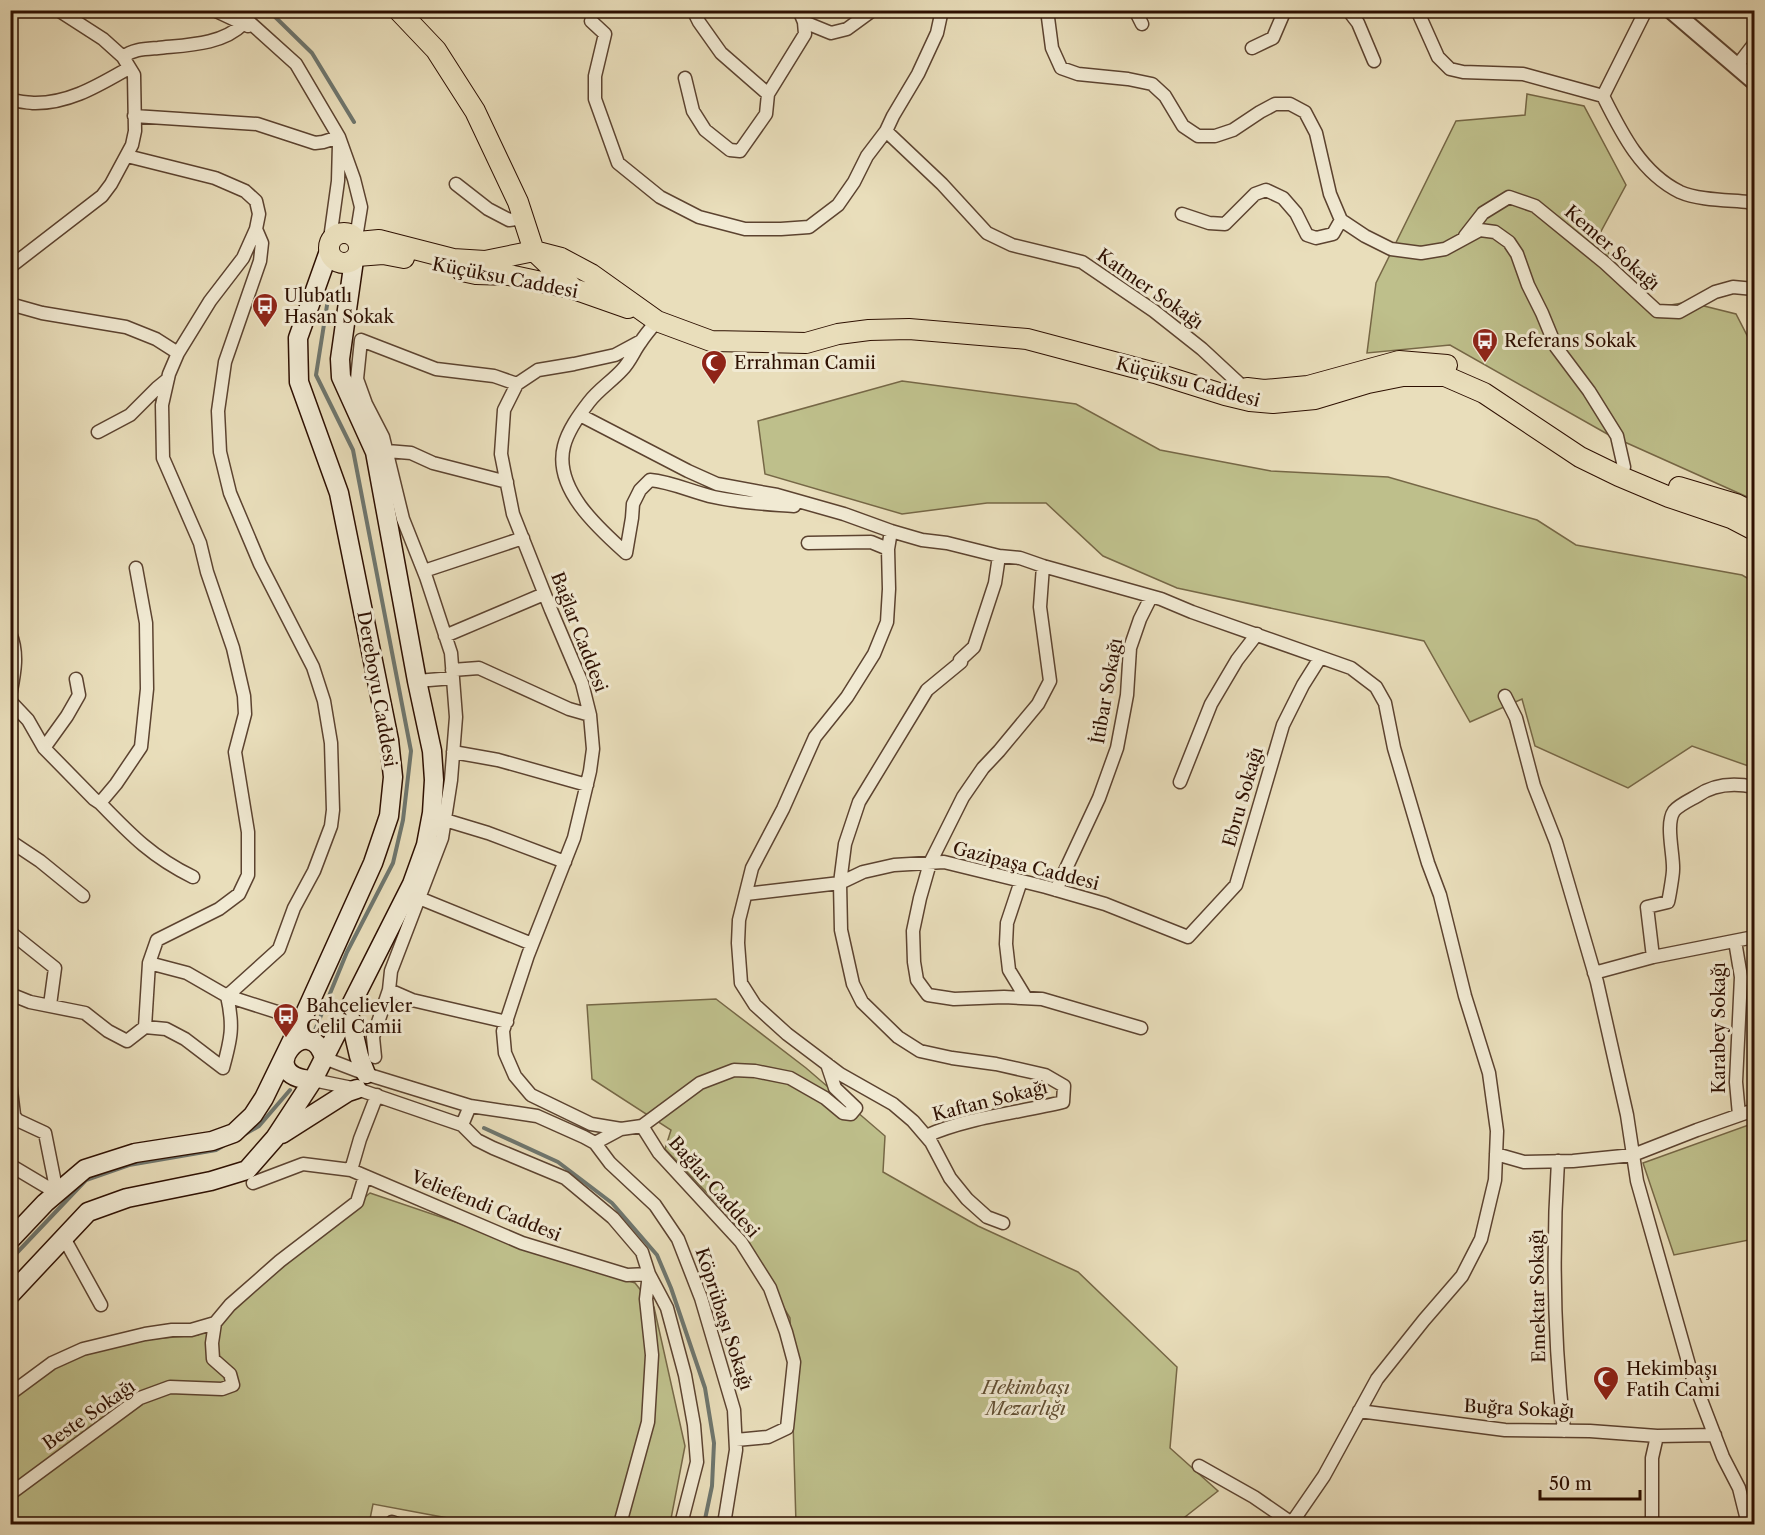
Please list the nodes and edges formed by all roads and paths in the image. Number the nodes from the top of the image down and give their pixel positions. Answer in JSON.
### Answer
{"nodes":[{"id":1,"x":58,"y":10,"type":"edge"},
{"id":2,"x":214,"y":10,"type":"edge"},
{"id":3,"x":236,"y":10,"type":"edge"},
{"id":4,"x":398,"y":10,"type":"edge"},
{"id":5,"x":693,"y":10,"type":"edge"},
{"id":6,"x":873,"y":10,"type":"edge"},
{"id":7,"x":942,"y":10,"type":"edge"},
{"id":8,"x":1047,"y":10,"type":"edge"},
{"id":9,"x":1135,"y":10,"type":"edge"},
{"id":10,"x":1285,"y":10,"type":"edge"},
{"id":11,"x":1348,"y":10,"type":"edge"},
{"id":12,"x":1417,"y":10,"type":"edge"},
{"id":13,"x":1646,"y":10,"type":"edge"},
{"id":14,"x":1671,"y":10,"type":"edge"},
{"id":15,"x":802,"y":16,"type":"edge"},
{"id":16,"x":591,"y":21,"type":"dead end"},
{"id":17,"x":243,"y":24,"type":"junction"},
{"id":18,"x":1142,"y":24,"type":"dead end"},
{"id":19,"x":259,"y":30,"type":"junction"},
{"id":20,"x":1755,"y":44,"type":"edge"},
{"id":21,"x":1252,"y":48,"type":"dead end"},
{"id":22,"x":1374,"y":61,"type":"dead end"},
{"id":23,"x":126,"y":63,"type":"junction"},
{"id":24,"x":1737,"y":66,"type":"junction"},
{"id":25,"x":685,"y":78,"type":"dead end"},
{"id":26,"x":1755,"y":81,"type":"edge"},
{"id":27,"x":768,"y":94,"type":"junction"},
{"id":28,"x":1602,"y":96,"type":"junction"},
{"id":29,"x":10,"y":99,"type":"edge"},
{"id":30,"x":135,"y":116,"type":"junction"},
{"id":31,"x":886,"y":131,"type":"junction"},
{"id":32,"x":339,"y":137,"type":"junction"},
{"id":33,"x":127,"y":156,"type":"junction"},
{"id":34,"x":456,"y":184,"type":"dead end"},
{"id":35,"x":1755,"y":205,"type":"edge"},
{"id":36,"x":1182,"y":214,"type":"dead end"},
{"id":37,"x":524,"y":218,"type":"junction"},
{"id":38,"x":1341,"y":219,"type":"junction"},
{"id":39,"x":256,"y":229,"type":"junction"},
{"id":40,"x":1462,"y":239,"type":"junction"},
{"id":41,"x":329,"y":249,"type":"junction"},
{"id":42,"x":356,"y":249,"type":"junction"},
{"id":43,"x":534,"y":251,"type":"junction"},
{"id":44,"x":561,"y":258,"type":"junction"},
{"id":45,"x":508,"y":266,"type":"junction"},
{"id":46,"x":10,"y":267,"type":"edge"},
{"id":47,"x":574,"y":289,"type":"junction"},
{"id":48,"x":1755,"y":289,"type":"edge"},
{"id":49,"x":10,"y":304,"type":"edge"},
{"id":50,"x":654,"y":319,"type":"junction"},
{"id":51,"x":641,"y":341,"type":"junction"},
{"id":52,"x":766,"y":342,"type":"junction"},
{"id":53,"x":178,"y":352,"type":"junction"},
{"id":54,"x":168,"y":379,"type":"junction"},
{"id":55,"x":517,"y":384,"type":"junction"},
{"id":56,"x":1244,"y":388,"type":"junction"},
{"id":57,"x":580,"y":415,"type":"junction"},
{"id":58,"x":98,"y":432,"type":"dead end"},
{"id":59,"x":387,"y":451,"type":"junction"},
{"id":60,"x":1621,"y":472,"type":"junction"},
{"id":61,"x":507,"y":482,"type":"junction"},
{"id":62,"x":820,"y":507,"type":"junction"},
{"id":63,"x":1755,"y":513,"type":"edge"},
{"id":64,"x":1755,"y":530,"type":"edge"},
{"id":65,"x":891,"y":531,"type":"junction"},
{"id":66,"x":523,"y":538,"type":"junction"},
{"id":67,"x":808,"y":543,"type":"dead end"},
{"id":68,"x":888,"y":549,"type":"junction"},
{"id":69,"x":999,"y":556,"type":"junction"},
{"id":70,"x":1043,"y":566,"type":"junction"},
{"id":71,"x":136,"y":568,"type":"dead end"},
{"id":72,"x":424,"y":571,"type":"junction"},
{"id":73,"x":544,"y":594,"type":"junction"},
{"id":74,"x":1151,"y":597,"type":"junction"},
{"id":75,"x":10,"y":633,"type":"edge"},
{"id":76,"x":1257,"y":634,"type":"junction"},
{"id":77,"x":445,"y":636,"type":"junction"},
{"id":78,"x":1320,"y":658,"type":"junction"},
{"id":79,"x":453,"y":674,"type":"junction"},
{"id":80,"x":76,"y":679,"type":"dead end"},
{"id":81,"x":417,"y":681,"type":"junction"},
{"id":82,"x":10,"y":696,"type":"edge"},
{"id":83,"x":1505,"y":696,"type":"dead end"},
{"id":84,"x":10,"y":701,"type":"edge"},
{"id":85,"x":590,"y":715,"type":"junction"},
{"id":86,"x":44,"y":748,"type":"junction"},
{"id":87,"x":453,"y":752,"type":"junction"},
{"id":88,"x":1180,"y":782,"type":"dead end"},
{"id":89,"x":587,"y":784,"type":"junction"},
{"id":90,"x":1755,"y":788,"type":"edge"},
{"id":91,"x":100,"y":803,"type":"junction"},
{"id":92,"x":445,"y":819,"type":"junction"},
{"id":93,"x":10,"y":841,"type":"edge"},
{"id":94,"x":565,"y":862,"type":"junction"},
{"id":95,"x":930,"y":863,"type":"junction"},
{"id":96,"x":193,"y":877,"type":"dead end"},
{"id":97,"x":1021,"y":881,"type":"junction"},
{"id":98,"x":840,"y":883,"type":"junction"},
{"id":99,"x":1056,"y":890,"type":"junction"},
{"id":100,"x":746,"y":894,"type":"junction"},
{"id":101,"x":83,"y":896,"type":"dead end"},
{"id":102,"x":419,"y":898,"type":"junction"},
{"id":103,"x":11,"y":928,"type":"edge"},
{"id":104,"x":1188,"y":937,"type":"joint"},
{"id":105,"x":1755,"y":938,"type":"edge"},
{"id":106,"x":1735,"y":941,"type":"junction"},
{"id":107,"x":532,"y":944,"type":"junction"},
{"id":108,"x":1653,"y":957,"type":"junction"},
{"id":109,"x":149,"y":963,"type":"junction"},
{"id":110,"x":1594,"y":973,"type":"junction"},
{"id":111,"x":389,"y":990,"type":"junction"},
{"id":112,"x":10,"y":994,"type":"edge"},
{"id":113,"x":227,"y":996,"type":"junction"},
{"id":114,"x":1026,"y":998,"type":"junction"},
{"id":115,"x":50,"y":1005,"type":"junction"},
{"id":116,"x":348,"y":1009,"type":"junction"},
{"id":117,"x":302,"y":1020,"type":"junction"},
{"id":118,"x":507,"y":1022,"type":"junction"},
{"id":119,"x":145,"y":1027,"type":"junction"},
{"id":120,"x":1141,"y":1028,"type":"dead end"},
{"id":121,"x":286,"y":1052,"type":"junction"},
{"id":122,"x":375,"y":1057,"type":"dead end"},
{"id":123,"x":324,"y":1058,"type":"junction"},
{"id":124,"x":827,"y":1064,"type":"junction"},
{"id":125,"x":313,"y":1080,"type":"junction"},
{"id":126,"x":10,"y":1082,"type":"edge"},
{"id":127,"x":361,"y":1082,"type":"junction"},
{"id":128,"x":377,"y":1095,"type":"junction"},
{"id":129,"x":470,"y":1106,"type":"junction"},
{"id":130,"x":1755,"y":1110,"type":"edge"},
{"id":131,"x":1739,"y":1115,"type":"junction"},
{"id":132,"x":462,"y":1125,"type":"junction"},
{"id":133,"x":642,"y":1126,"type":"junction"},
{"id":134,"x":621,"y":1129,"type":"junction"},
{"id":135,"x":926,"y":1136,"type":"junction"},
{"id":136,"x":275,"y":1138,"type":"junction"},
{"id":137,"x":595,"y":1143,"type":"junction"},
{"id":138,"x":1496,"y":1154,"type":"junction"},
{"id":139,"x":1633,"y":1155,"type":"junction"},
{"id":140,"x":1558,"y":1161,"type":"junction"},
{"id":141,"x":10,"y":1165,"type":"edge"},
{"id":142,"x":351,"y":1170,"type":"junction"},
{"id":143,"x":365,"y":1176,"type":"junction"},
{"id":144,"x":253,"y":1183,"type":"dead end"},
{"id":145,"x":57,"y":1193,"type":"junction"},
{"id":146,"x":1003,"y":1223,"type":"dead end"},
{"id":147,"x":64,"y":1238,"type":"junction"},
{"id":148,"x":10,"y":1240,"type":"edge"},
{"id":149,"x":649,"y":1274,"type":"junction"},
{"id":150,"x":10,"y":1295,"type":"edge"},
{"id":151,"x":101,"y":1305,"type":"dead end"},
{"id":152,"x":215,"y":1323,"type":"junction"},
{"id":153,"x":10,"y":1394,"type":"edge"},
{"id":154,"x":1359,"y":1411,"type":"junction"},
{"id":155,"x":1564,"y":1431,"type":"junction"},
{"id":156,"x":1714,"y":1435,"type":"junction"},
{"id":157,"x":1657,"y":1436,"type":"junction"},
{"id":158,"x":736,"y":1440,"type":"junction"},
{"id":159,"x":1199,"y":1466,"type":"dead end"},
{"id":160,"x":10,"y":1494,"type":"edge"},
{"id":161,"x":620,"y":1524,"type":"edge"},
{"id":162,"x":681,"y":1524,"type":"edge"},
{"id":163,"x":724,"y":1524,"type":"edge"},
{"id":164,"x":1292,"y":1524,"type":"edge"},
{"id":165,"x":1652,"y":1524,"type":"edge"},
{"id":166,"x":1748,"y":1524,"type":"edge"}],
"edges":[{"from":1,"to":23,"type":"street"},
{"from":2,"to":17,"type":"street"},
{"from":3,"to":19,"type":"street"},
{"from":4,"to":37,"type":"main road"},
{"from":5,"to":27,"type":"street"},
{"from":6,"to":15,"type":"street"},
{"from":7,"to":31,"type":"street"},
{"from":8,"to":38,"type":"street"},
{"from":9,"to":18,"type":"street"},
{"from":10,"to":21,"type":"street"},
{"from":11,"to":22,"type":"street"},
{"from":12,"to":28,"type":"street"},
{"from":13,"to":28,"type":"street"},
{"from":14,"to":24,"type":"street"},
{"from":15,"to":27,"type":"street"},
{"from":16,"to":31,"type":"street"},
{"from":17,"to":19,"type":"street"},
{"from":17,"to":23,"type":"street"},
{"from":19,"to":32,"type":"street"},
{"from":20,"to":24,"type":"street"},
{"from":23,"to":29,"type":"street"},
{"from":23,"to":30,"type":"street"},
{"from":24,"to":26,"type":"street"},
{"from":25,"to":27,"type":"street"},
{"from":28,"to":35,"type":"street"},
{"from":30,"to":32,"type":"street"},
{"from":30,"to":33,"type":"street"},
{"from":31,"to":56,"type":"street","name":"Katmer Sokağı"},
{"from":32,"to":41,"type":"street"},
{"from":32,"to":42,"type":"street"},
{"from":33,"to":39,"type":"street"},
{"from":33,"to":46,"type":"street"},
{"from":34,"to":37,"type":"street"},
{"from":36,"to":38,"type":"street"},
{"from":37,"to":43,"type":"main road"},
{"from":37,"to":44,"type":"main road"},
{"from":37,"to":45,"type":"main road"},
{"from":38,"to":40,"type":"street"},
{"from":39,"to":53,"type":"street"},
{"from":39,"to":113,"type":"street"},
{"from":40,"to":48,"type":"street","name":"Kemer Sokağı"},
{"from":40,"to":60,"type":"street"},
{"from":41,"to":42,"type":"main road","name":"Küçüksu Caddesi"},
{"from":41,"to":117,"type":"main road","name":"Dereboyu Caddesi"},
{"from":42,"to":45,"type":"main road","name":"Küçüksu Caddesi"},
{"from":42,"to":81,"type":"main road"},
{"from":43,"to":44,"type":"main road","name":"Küçüksu Caddesi"},
{"from":43,"to":45,"type":"main road"},
{"from":43,"to":47,"type":"main road"},
{"from":44,"to":50,"type":"main road","name":"Küçüksu Caddesi"},
{"from":45,"to":47,"type":"main road","name":"Küçüksu Caddesi"},
{"from":47,"to":50,"type":"main road","name":"Küçüksu Caddesi"},
{"from":49,"to":53,"type":"street"},
{"from":50,"to":51,"type":"street"},
{"from":50,"to":52,"type":"main road","name":"Küçüksu Caddesi"},
{"from":51,"to":55,"type":"street"},
{"from":51,"to":57,"type":"street"},
{"from":52,"to":56,"type":"main road","name":"Küçüksu Caddesi"},
{"from":52,"to":60,"type":"main road","name":"Küçüksu Caddesi"},
{"from":53,"to":54,"type":"street"},
{"from":54,"to":58,"type":"street"},
{"from":54,"to":109,"type":"street"},
{"from":55,"to":59,"type":"street"},
{"from":55,"to":61,"type":"street","name":"Bağlar Caddesi"},
{"from":56,"to":60,"type":"main road","name":"Küçüksu Caddesi"},
{"from":57,"to":62,"type":"street"},
{"from":57,"to":62,"type":"street"},
{"from":59,"to":61,"type":"street"},
{"from":59,"to":72,"type":"street"},
{"from":60,"to":63,"type":"main road","name":"Küçüksu Caddesi"},
{"from":60,"to":64,"type":"main road","name":"Küçüksu Caddesi"},
{"from":61,"to":66,"type":"street","name":"Bağlar Caddesi"},
{"from":62,"to":65,"type":"street"},
{"from":65,"to":68,"type":"street"},
{"from":65,"to":69,"type":"street"},
{"from":66,"to":72,"type":"street"},
{"from":66,"to":73,"type":"street","name":"Bağlar Caddesi"},
{"from":67,"to":68,"type":"street"},
{"from":68,"to":100,"type":"street"},
{"from":69,"to":70,"type":"street"},
{"from":69,"to":98,"type":"street"},
{"from":70,"to":74,"type":"street"},
{"from":70,"to":95,"type":"street"},
{"from":71,"to":91,"type":"street"},
{"from":72,"to":77,"type":"street"},
{"from":73,"to":77,"type":"street"},
{"from":73,"to":85,"type":"street","name":"Bağlar Caddesi"},
{"from":74,"to":76,"type":"street"},
{"from":74,"to":99,"type":"street","name":"İtibar Sokağı"},
{"from":75,"to":82,"type":"street"},
{"from":76,"to":78,"type":"street"},
{"from":76,"to":88,"type":"street"},
{"from":77,"to":79,"type":"street"},
{"from":78,"to":104,"type":"street","name":"Ebru Sokağı"},
{"from":78,"to":138,"type":"street"},
{"from":79,"to":81,"type":"street"},
{"from":79,"to":85,"type":"street"},
{"from":79,"to":87,"type":"street"},
{"from":80,"to":86,"type":"street"},
{"from":81,"to":116,"type":"main road"},
{"from":83,"to":110,"type":"street"},
{"from":84,"to":86,"type":"street"},
{"from":85,"to":89,"type":"street","name":"Bağlar Caddesi"},
{"from":86,"to":91,"type":"street"},
{"from":87,"to":89,"type":"street"},
{"from":87,"to":92,"type":"street"},
{"from":89,"to":94,"type":"street","name":"Bağlar Caddesi"},
{"from":90,"to":108,"type":"street"},
{"from":91,"to":96,"type":"street"},
{"from":92,"to":94,"type":"street"},
{"from":92,"to":102,"type":"street"},
{"from":93,"to":101,"type":"street"},
{"from":94,"to":107,"type":"street","name":"Bağlar Caddesi"},
{"from":95,"to":97,"type":"street","name":"Gazipaşa Caddesi"},
{"from":95,"to":98,"type":"street","name":"Gazipaşa Caddesi"},
{"from":95,"to":114,"type":"street"},
{"from":97,"to":99,"type":"street","name":"Gazipaşa Caddesi"},
{"from":97,"to":114,"type":"street"},
{"from":98,"to":100,"type":"street","name":"Gazipaşa Caddesi"},
{"from":98,"to":135,"type":"street","name":"Kaftan Sokağı"},
{"from":99,"to":104,"type":"street","name":"Gazipaşa Caddesi"},
{"from":100,"to":124,"type":"street"},
{"from":102,"to":107,"type":"street"},
{"from":102,"to":111,"type":"street"},
{"from":103,"to":115,"type":"street"},
{"from":105,"to":106,"type":"street"},
{"from":106,"to":108,"type":"street"},
{"from":106,"to":131,"type":"street","name":"Karabey Sokağı"},
{"from":107,"to":118,"type":"street","name":"Bağlar Caddesi"},
{"from":108,"to":110,"type":"street"},
{"from":109,"to":113,"type":"street"},
{"from":109,"to":119,"type":"street"},
{"from":110,"to":139,"type":"street"},
{"from":111,"to":118,"type":"street"},
{"from":111,"to":122,"type":"street"},
{"from":112,"to":115,"type":"street"},
{"from":113,"to":117,"type":"street"},
{"from":113,"to":119,"type":"street"},
{"from":114,"to":120,"type":"street"},
{"from":115,"to":119,"type":"street"},
{"from":116,"to":123,"type":"main road"},
{"from":116,"to":127,"type":"main road"},
{"from":117,"to":121,"type":"main road","name":"Dereboyu Caddesi"},
{"from":118,"to":134,"type":"street","name":"Bağlar Caddesi"},
{"from":121,"to":123,"type":"main road"},
{"from":121,"to":125,"type":"main road"},
{"from":121,"to":145,"type":"main road","name":"Dereboyu Caddesi"},
{"from":123,"to":125,"type":"main road"},
{"from":123,"to":127,"type":"street","name":"Köprübaşı Sokağı"},
{"from":124,"to":133,"type":"street"},
{"from":124,"to":135,"type":"street"},
{"from":125,"to":127,"type":"street"},
{"from":125,"to":136,"type":"main road"},
{"from":126,"to":145,"type":"street"},
{"from":127,"to":128,"type":"street"},
{"from":127,"to":129,"type":"street","name":"Köprübaşı Sokağı"},
{"from":127,"to":136,"type":"main road"},
{"from":128,"to":132,"type":"street"},
{"from":128,"to":142,"type":"street"},
{"from":129,"to":132,"type":"street"},
{"from":129,"to":137,"type":"street","name":"Köprübaşı Sokağı"},
{"from":130,"to":131,"type":"street"},
{"from":131,"to":139,"type":"street"},
{"from":132,"to":149,"type":"street"},
{"from":133,"to":134,"type":"street"},
{"from":133,"to":158,"type":"street","name":"Bağlar Caddesi"},
{"from":134,"to":137,"type":"street"},
{"from":135,"to":146,"type":"street"},
{"from":136,"to":147,"type":"main road"},
{"from":137,"to":158,"type":"street","name":"Köprübaşı Sokağı"},
{"from":138,"to":140,"type":"street"},
{"from":138,"to":154,"type":"street"},
{"from":139,"to":140,"type":"street"},
{"from":139,"to":156,"type":"street"},
{"from":140,"to":155,"type":"street","name":"Emektar Sokağı"},
{"from":141,"to":145,"type":"street"},
{"from":142,"to":143,"type":"street","name":"Veliefendi Caddesi"},
{"from":142,"to":144,"type":"street","name":"Veliefendi Caddesi"},
{"from":143,"to":149,"type":"street","name":"Veliefendi Caddesi"},
{"from":143,"to":152,"type":"street"},
{"from":145,"to":148,"type":"main road","name":"Dereboyu Caddesi"},
{"from":147,"to":150,"type":"main road"},
{"from":147,"to":151,"type":"street"},
{"from":149,"to":161,"type":"street"},
{"from":149,"to":162,"type":"street"},
{"from":152,"to":153,"type":"street"},
{"from":152,"to":160,"type":"street","name":"Beste Sokağı"},
{"from":154,"to":155,"type":"street","name":"Buğra Sokağı"},
{"from":154,"to":164,"type":"street"},
{"from":155,"to":157,"type":"street","name":"Buğra Sokağı"},
{"from":156,"to":157,"type":"street","name":"Buğra Sokağı"},
{"from":156,"to":166,"type":"street"},
{"from":157,"to":165,"type":"street"},
{"from":158,"to":163,"type":"street","name":"Köprübaşı Sokağı"},
{"from":159,"to":164,"type":"street"}]}
